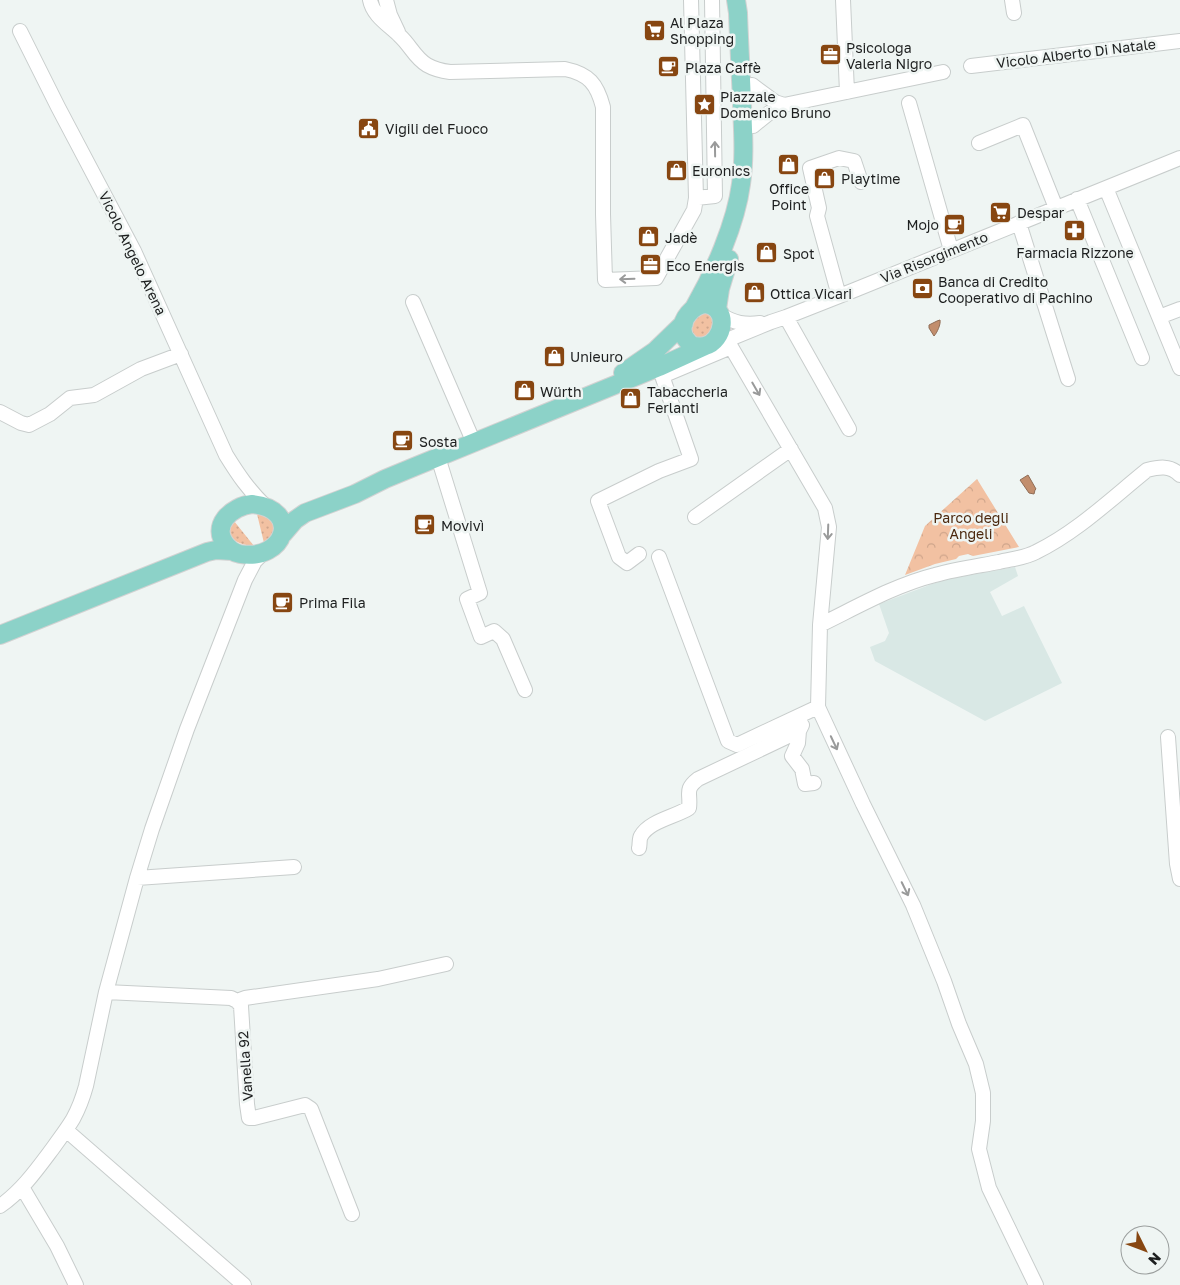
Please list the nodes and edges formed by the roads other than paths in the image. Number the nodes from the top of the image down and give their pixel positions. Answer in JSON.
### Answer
{"nodes":[{"id":1,"x":370,"y":0,"type":"edge"},
{"id":2,"x":386,"y":0,"type":"edge"},
{"id":3,"x":691,"y":0,"type":"edge"},
{"id":4,"x":712,"y":0,"type":"edge"},
{"id":5,"x":736,"y":0,"type":"edge"},
{"id":6,"x":747,"y":0,"type":"edge"},
{"id":7,"x":843,"y":0,"type":"edge"},
{"id":8,"x":20,"y":31,"type":"dead end"},
{"id":9,"x":401,"y":37,"type":"junction"},
{"id":10,"x":1180,"y":41,"type":"edge"},
{"id":11,"x":971,"y":66,"type":"dead end"},
{"id":12,"x":943,"y":72,"type":"dead end"},
{"id":13,"x":752,"y":85,"type":"junction"},
{"id":14,"x":848,"y":92,"type":"junction"},
{"id":15,"x":909,"y":103,"type":"dead end"},
{"id":16,"x":784,"y":105,"type":"junction"},
{"id":17,"x":693,"y":123,"type":"junction"},
{"id":18,"x":714,"y":123,"type":"junction"},
{"id":19,"x":753,"y":126,"type":"junction"},
{"id":20,"x":979,"y":143,"type":"dead end"},
{"id":21,"x":1180,"y":158,"type":"edge"},
{"id":22,"x":861,"y":182,"type":"dead end"},
{"id":23,"x":1106,"y":188,"type":"junction"},
{"id":24,"x":696,"y":198,"type":"junction"},
{"id":25,"x":1077,"y":200,"type":"junction"},
{"id":26,"x":1056,"y":208,"type":"junction"},
{"id":27,"x":1019,"y":223,"type":"junction"},
{"id":28,"x":951,"y":250,"type":"junction"},
{"id":29,"x":839,"y":296,"type":"junction"},
{"id":30,"x":413,"y":302,"type":"dead end"},
{"id":31,"x":694,"y":308,"type":"junction"},
{"id":32,"x":1180,"y":309,"type":"edge"},
{"id":33,"x":719,"y":312,"type":"junction"},
{"id":34,"x":786,"y":317,"type":"junction"},
{"id":35,"x":1159,"y":317,"type":"junction"},
{"id":36,"x":771,"y":322,"type":"junction"},
{"id":37,"x":684,"y":323,"type":"junction"},
{"id":38,"x":719,"y":344,"type":"junction"},
{"id":39,"x":181,"y":354,"type":"junction"},
{"id":40,"x":1142,"y":358,"type":"dead end"},
{"id":41,"x":1180,"y":368,"type":"edge"},
{"id":42,"x":660,"y":372,"type":"junction"},
{"id":43,"x":1068,"y":379,"type":"dead end"},
{"id":44,"x":575,"y":401,"type":"junction"},
{"id":45,"x":0,"y":412,"type":"edge"},
{"id":46,"x":849,"y":429,"type":"dead end"},
{"id":47,"x":474,"y":443,"type":"junction"},
{"id":48,"x":791,"y":449,"type":"junction"},
{"id":49,"x":438,"y":457,"type":"junction"},
{"id":50,"x":1180,"y":475,"type":"edge"},
{"id":51,"x":239,"y":478,"type":"junction"},
{"id":52,"x":385,"y":479,"type":"junction"},
{"id":53,"x":267,"y":507,"type":"junction"},
{"id":54,"x":235,"y":509,"type":"junction"},
{"id":55,"x":695,"y":517,"type":"dead end"},
{"id":56,"x":222,"y":525,"type":"junction"},
{"id":57,"x":282,"y":534,"type":"junction"},
{"id":58,"x":233,"y":552,"type":"junction"},
{"id":59,"x":262,"y":553,"type":"junction"},
{"id":60,"x":639,"y":554,"type":"dead end"},
{"id":61,"x":659,"y":557,"type":"dead end"},
{"id":62,"x":245,"y":580,"type":"junction"},
{"id":63,"x":122,"y":585,"type":"junction"},
{"id":64,"x":820,"y":625,"type":"junction"},
{"id":65,"x":0,"y":635,"type":"edge"},
{"id":66,"x":525,"y":690,"type":"dead end"},
{"id":67,"x":820,"y":710,"type":"junction"},
{"id":68,"x":801,"y":727,"type":"junction"},
{"id":69,"x":1168,"y":737,"type":"dead end"},
{"id":70,"x":680,"y":782,"type":"dead end"},
{"id":71,"x":814,"y":784,"type":"dead end"},
{"id":72,"x":639,"y":848,"type":"dead end"},
{"id":73,"x":294,"y":867,"type":"dead end"},
{"id":74,"x":137,"y":878,"type":"junction"},
{"id":75,"x":1180,"y":879,"type":"edge"},
{"id":76,"x":446,"y":964,"type":"dead end"},
{"id":77,"x":106,"y":992,"type":"junction"},
{"id":78,"x":237,"y":1000,"type":"junction"},
{"id":79,"x":66,"y":1130,"type":"junction"},
{"id":80,"x":22,"y":1187,"type":"junction"},
{"id":81,"x":0,"y":1206,"type":"edge"},
{"id":82,"x":352,"y":1214,"type":"dead end"},
{"id":83,"x":76,"y":1285,"type":"edge"},
{"id":84,"x":244,"y":1285,"type":"edge"},
{"id":85,"x":1036,"y":1285,"type":"edge"}],
"edges":[{"from":1,"to":9,"type":"street"},
{"from":2,"to":9,"type":"street"},
{"from":3,"to":17,"type":"street"},
{"from":4,"to":18,"type":"street"},
{"from":5,"to":31,"type":"main road"},
{"from":6,"to":13,"type":"main road"},
{"from":7,"to":14,"type":"street"},
{"from":8,"to":39,"type":"street","name":"Vicolo Angelo Arena"},
{"from":24,"to":9,"type":"street","one_way":true},
{"from":10,"to":11,"type":"street","name":"Vicolo Alberto Di Natale"},
{"from":12,"to":14,"type":"street"},
{"from":13,"to":16,"type":"street"},
{"from":13,"to":19,"type":"main road"},
{"from":14,"to":16,"type":"street"},
{"from":15,"to":28,"type":"street"},
{"from":16,"to":19,"type":"street"},
{"from":17,"to":18,"type":"street"},
{"from":17,"to":24,"type":"street"},
{"from":24,"to":18,"type":"street","one_way":true},
{"from":19,"to":33,"type":"main road"},
{"from":20,"to":26,"type":"street"},
{"from":21,"to":23,"type":"street","name":"Via Risorgimento"},
{"from":22,"to":29,"type":"street"},
{"from":23,"to":25,"type":"street","name":"Via Risorgimento"},
{"from":23,"to":35,"type":"street"},
{"from":25,"to":26,"type":"street","name":"Via Risorgimento"},
{"from":25,"to":40,"type":"street"},
{"from":26,"to":27,"type":"street","name":"Via Risorgimento"},
{"from":27,"to":28,"type":"street","name":"Via Risorgimento"},
{"from":27,"to":43,"type":"street"},
{"from":28,"to":29,"type":"street","name":"Via Risorgimento"},
{"from":29,"to":34,"type":"street","name":"Via Risorgimento"},
{"from":30,"to":47,"type":"street"},
{"from":31,"to":33,"type":"main road"},
{"from":31,"to":37,"type":"main road"},
{"from":32,"to":35,"type":"street"},
{"from":33,"to":36,"type":"street"},
{"from":33,"to":38,"type":"main road"},
{"from":34,"to":36,"type":"street","name":"Via Risorgimento"},
{"from":34,"to":46,"type":"street"},
{"from":35,"to":41,"type":"street"},
{"from":36,"to":38,"type":"street"},
{"from":37,"to":38,"type":"main road"},
{"from":37,"to":44,"type":"main road"},
{"from":38,"to":42,"type":"main road"},
{"from":38,"to":42,"type":"street"},
{"from":38,"to":48,"type":"street","one_way":true},
{"from":39,"to":45,"type":"street"},
{"from":39,"to":51,"type":"street","name":"Vicolo Angelo Arena"},
{"from":42,"to":44,"type":"main road"},
{"from":42,"to":60,"type":"street"},
{"from":44,"to":47,"type":"main road"},
{"from":47,"to":49,"type":"main road"},
{"from":48,"to":55,"type":"street"},
{"from":48,"to":64,"type":"street","one_way":true},
{"from":49,"to":52,"type":"main road"},
{"from":49,"to":66,"type":"street"},
{"from":50,"to":64,"type":"street"},
{"from":51,"to":53,"type":"street","name":"Vicolo Angelo Arena"},
{"from":51,"to":54,"type":"street"},
{"from":52,"to":53,"type":"main road"},
{"from":52,"to":57,"type":"main road"},
{"from":53,"to":54,"type":"main road"},
{"from":53,"to":57,"type":"main road"},
{"from":54,"to":56,"type":"main road"},
{"from":56,"to":58,"type":"main road"},
{"from":56,"to":63,"type":"main road"},
{"from":57,"to":59,"type":"main road"},
{"from":58,"to":59,"type":"main road"},
{"from":58,"to":62,"type":"street"},
{"from":58,"to":63,"type":"main road"},
{"from":59,"to":62,"type":"street"},
{"from":61,"to":67,"type":"street"},
{"from":62,"to":74,"type":"street"},
{"from":63,"to":65,"type":"main road"},
{"from":64,"to":67,"type":"street"},
{"from":67,"to":68,"type":"street"},
{"from":67,"to":85,"type":"street","one_way":true},
{"from":68,"to":70,"type":"street"},
{"from":68,"to":71,"type":"street"},
{"from":68,"to":72,"type":"street"},
{"from":69,"to":75,"type":"street"},
{"from":73,"to":74,"type":"street"},
{"from":74,"to":77,"type":"street"},
{"from":76,"to":78,"type":"street"},
{"from":77,"to":78,"type":"street"},
{"from":77,"to":79,"type":"street"},
{"from":78,"to":82,"type":"street","name":"Vanella 92"},
{"from":79,"to":80,"type":"street"},
{"from":79,"to":84,"type":"street"},
{"from":80,"to":81,"type":"street"},
{"from":80,"to":83,"type":"street"}]}
